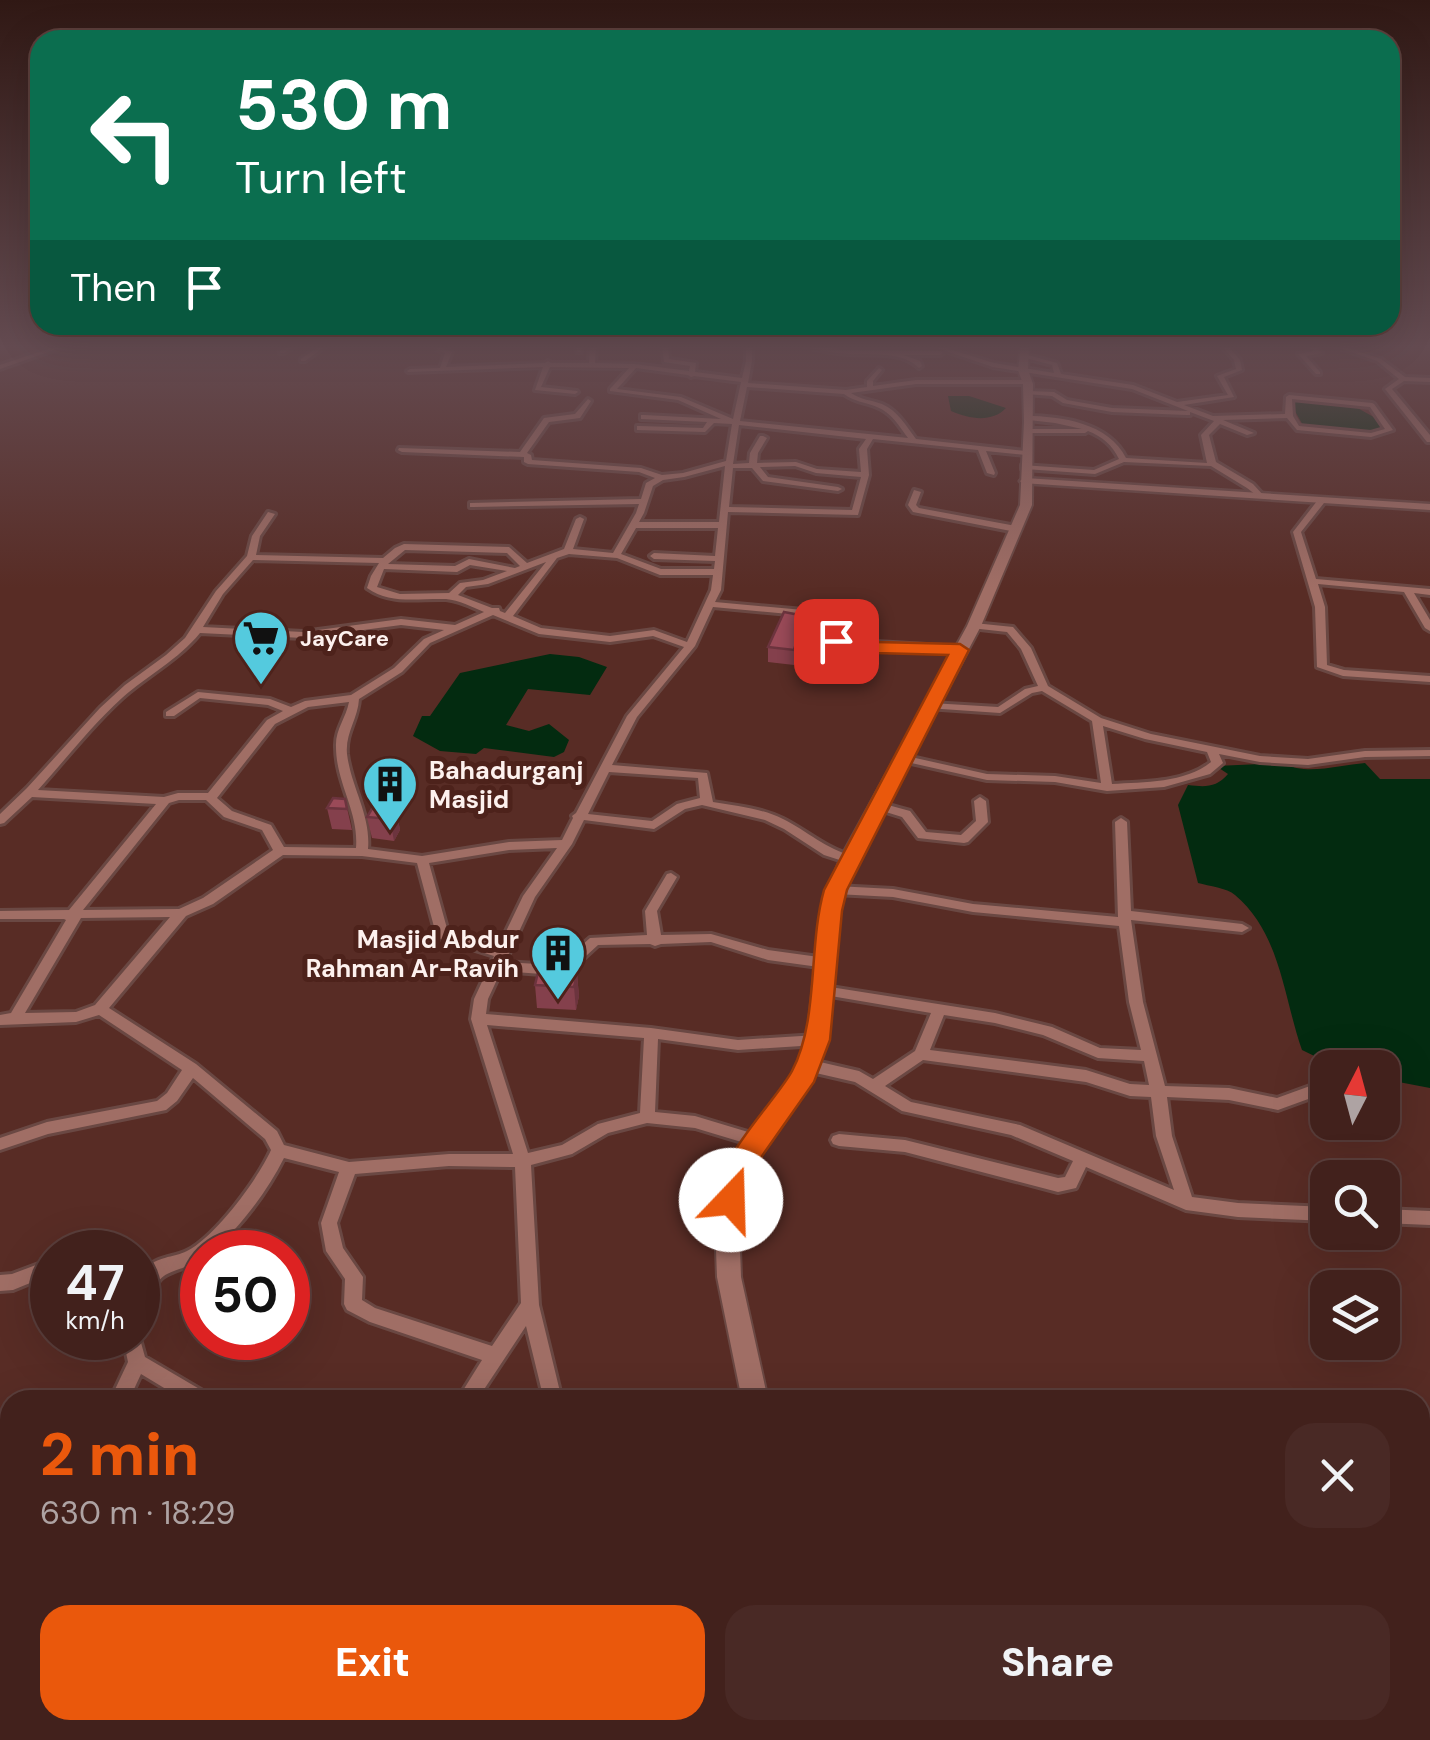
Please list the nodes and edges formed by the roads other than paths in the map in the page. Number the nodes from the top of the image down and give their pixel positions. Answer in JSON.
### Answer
{"nodes":[{"id":1,"x":543,"y":426,"type":"edge"},
{"id":2,"x":708,"y":426,"type":"edge"},
{"id":3,"x":734,"y":426,"type":"edge"},
{"id":4,"x":772,"y":426,"type":"edge"},
{"id":5,"x":905,"y":426,"type":"edge"},
{"id":6,"x":1028,"y":426,"type":"edge"},
{"id":7,"x":1050,"y":426,"type":"edge"},
{"id":8,"x":1209,"y":426,"type":"edge"},
{"id":9,"x":1230,"y":426,"type":"edge"},
{"id":10,"x":1296,"y":426,"type":"edge"},
{"id":11,"x":1386,"y":426,"type":"edge"},
{"id":12,"x":640,"y":428,"type":"dead end"},
{"id":13,"x":1250,"y":433,"type":"dead end"},
{"id":14,"x":871,"y":437,"type":"junction"},
{"id":15,"x":763,"y":438,"type":"dead end"},
{"id":16,"x":914,"y":442,"type":"junction"},
{"id":17,"x":402,"y":450,"type":"dead end"},
{"id":18,"x":982,"y":450,"type":"junction"},
{"id":19,"x":522,"y":455,"type":"junction"},
{"id":20,"x":1123,"y":460,"type":"junction"},
{"id":21,"x":1212,"y":463,"type":"junction"},
{"id":22,"x":729,"y":464,"type":"junction"},
{"id":23,"x":752,"y":464,"type":"junction"},
{"id":24,"x":1025,"y":467,"type":"junction"},
{"id":25,"x":991,"y":473,"type":"dead end"},
{"id":26,"x":865,"y":475,"type":"junction"},
{"id":27,"x":664,"y":477,"type":"junction"},
{"id":28,"x":838,"y":488,"type":"dead end"},
{"id":29,"x":917,"y":492,"type":"dead end"},
{"id":30,"x":1260,"y":496,"type":"junction"},
{"id":31,"x":1284,"y":498,"type":"junction"},
{"id":32,"x":644,"y":501,"type":"junction"},
{"id":33,"x":1320,"y":503,"type":"junction"},
{"id":34,"x":1400,"y":504,"type":"junction"},
{"id":35,"x":472,"y":505,"type":"dead end"},
{"id":36,"x":1429,"y":508,"type":"edge"},
{"id":37,"x":726,"y":509,"type":"junction"},
{"id":38,"x":271,"y":514,"type":"dead end"},
{"id":39,"x":580,"y":519,"type":"dead end"},
{"id":40,"x":632,"y":525,"type":"junction"},
{"id":41,"x":722,"y":525,"type":"junction"},
{"id":42,"x":1016,"y":529,"type":"junction"},
{"id":43,"x":568,"y":551,"type":"junction"},
{"id":44,"x":614,"y":556,"type":"junction"},
{"id":45,"x":654,"y":556,"type":"dead end"},
{"id":46,"x":251,"y":557,"type":"junction"},
{"id":47,"x":553,"y":559,"type":"junction"},
{"id":48,"x":384,"y":563,"type":"junction"},
{"id":49,"x":524,"y":565,"type":"junction"},
{"id":50,"x":719,"y":566,"type":"junction"},
{"id":51,"x":512,"y":569,"type":"junction"},
{"id":52,"x":1313,"y":581,"type":"junction"},
{"id":53,"x":1407,"y":590,"type":"junction"},
{"id":54,"x":1430,"y":592,"type":"edge"},
{"id":55,"x":452,"y":596,"type":"junction"},
{"id":56,"x":1414,"y":602,"type":"junction"},
{"id":57,"x":710,"y":604,"type":"junction"},
{"id":58,"x":1430,"y":604,"type":"edge"},
{"id":59,"x":502,"y":613,"type":"junction"},
{"id":60,"x":974,"y":626,"type":"junction"},
{"id":61,"x":459,"y":628,"type":"junction"},
{"id":62,"x":1430,"y":628,"type":"edge"},
{"id":63,"x":196,"y":630,"type":"junction"},
{"id":64,"x":690,"y":646,"type":"junction"},
{"id":65,"x":960,"y":650,"type":"junction"},
{"id":66,"x":1430,"y":679,"type":"edge"},
{"id":67,"x":1044,"y":688,"type":"junction"},
{"id":68,"x":354,"y":698,"type":"junction"},
{"id":69,"x":931,"y":706,"type":"junction"},
{"id":70,"x":289,"y":710,"type":"junction"},
{"id":71,"x":170,"y":714,"type":"dead end"},
{"id":72,"x":1097,"y":720,"type":"junction"},
{"id":73,"x":1212,"y":751,"type":"junction"},
{"id":74,"x":1430,"y":753,"type":"edge"},
{"id":75,"x":902,"y":758,"type":"junction"},
{"id":76,"x":606,"y":768,"type":"junction"},
{"id":77,"x":1107,"y":788,"type":"junction"},
{"id":78,"x":30,"y":793,"type":"junction"},
{"id":79,"x":210,"y":798,"type":"junction"},
{"id":80,"x":704,"y":801,"type":"junction"},
{"id":81,"x":980,"y":801,"type":"dead end"},
{"id":82,"x":165,"y":802,"type":"junction"},
{"id":83,"x":877,"y":806,"type":"junction"},
{"id":84,"x":578,"y":816,"type":"junction"},
{"id":85,"x":0,"y":820,"type":"edge"},
{"id":86,"x":1121,"y":822,"type":"dead end"},
{"id":87,"x":566,"y":844,"type":"junction"},
{"id":88,"x":280,"y":851,"type":"junction"},
{"id":89,"x":362,"y":852,"type":"junction"},
{"id":90,"x":422,"y":860,"type":"junction"},
{"id":91,"x":849,"y":860,"type":"junction"},
{"id":92,"x":671,"y":878,"type":"dead end"},
{"id":93,"x":836,"y":890,"type":"junction"},
{"id":94,"x":182,"y":913,"type":"junction"},
{"id":95,"x":0,"y":915,"type":"edge"},
{"id":96,"x":72,"y":917,"type":"junction"},
{"id":97,"x":1125,"y":919,"type":"junction"},
{"id":98,"x":1242,"y":928,"type":"dead end"},
{"id":99,"x":655,"y":942,"type":"junction"},
{"id":100,"x":499,"y":960,"type":"junction"},
{"id":101,"x":826,"y":964,"type":"junction"},
{"id":102,"x":824,"y":990,"type":"junction"},
{"id":103,"x":940,"y":1008,"type":"junction"},
{"id":104,"x":100,"y":1009,"type":"junction"},
{"id":105,"x":7,"y":1019,"type":"edge"},
{"id":106,"x":478,"y":1019,"type":"junction"},
{"id":107,"x":650,"y":1033,"type":"junction"},
{"id":108,"x":817,"y":1040,"type":"junction"},
{"id":109,"x":921,"y":1054,"type":"junction"},
{"id":110,"x":1149,"y":1056,"type":"junction"},
{"id":111,"x":807,"y":1065,"type":"junction"},
{"id":112,"x":192,"y":1068,"type":"junction"},
{"id":113,"x":876,"y":1085,"type":"junction"},
{"id":114,"x":1158,"y":1089,"type":"junction"},
{"id":115,"x":1310,"y":1092,"type":"edge"},
{"id":116,"x":647,"y":1117,"type":"junction"},
{"id":117,"x":840,"y":1140,"type":"dead end"},
{"id":118,"x":758,"y":1141,"type":"junction"},
{"id":119,"x":0,"y":1144,"type":"edge"},
{"id":120,"x":278,"y":1150,"type":"junction"},
{"id":121,"x":1083,"y":1157,"type":"junction"},
{"id":122,"x":523,"y":1161,"type":"junction"},
{"id":123,"x":349,"y":1168,"type":"junction"},
{"id":124,"x":1186,"y":1202,"type":"junction"},
{"id":125,"x":1310,"y":1213,"type":"edge"},
{"id":126,"x":1400,"y":1217,"type":"edge"},
{"id":127,"x":1430,"y":1218,"type":"edge"},
{"id":128,"x":160,"y":1267,"type":"edge"},
{"id":129,"x":30,"y":1275,"type":"edge"},
{"id":130,"x":0,"y":1283,"type":"edge"},
{"id":131,"x":530,"y":1305,"type":"junction"},
{"id":132,"x":493,"y":1355,"type":"junction"},
{"id":133,"x":137,"y":1362,"type":"joint"},
{"id":134,"x":124,"y":1390,"type":"edge"},
{"id":135,"x":184,"y":1390,"type":"edge"},
{"id":136,"x":472,"y":1390,"type":"edge"},
{"id":137,"x":551,"y":1390,"type":"edge"},
{"id":138,"x":753,"y":1390,"type":"edge"}],
"edges":[{"from":1,"to":19,"type":"street"},
{"from":2,"to":12,"type":"street"},
{"from":3,"to":22,"type":"street"},
{"from":4,"to":14,"type":"street"},
{"from":5,"to":16,"type":"street"},
{"from":6,"to":24,"type":"main road"},
{"from":7,"to":20,"type":"street"},
{"from":8,"to":21,"type":"street"},
{"from":9,"to":13,"type":"street"},
{"from":10,"to":11,"type":"street"},
{"from":14,"to":16,"type":"street"},
{"from":14,"to":26,"type":"street"},
{"from":15,"to":23,"type":"street"},
{"from":16,"to":18,"type":"street"},
{"from":17,"to":19,"type":"street"},
{"from":18,"to":24,"type":"street"},
{"from":18,"to":25,"type":"street"},
{"from":19,"to":27,"type":"street"},
{"from":20,"to":21,"type":"street"},
{"from":20,"to":24,"type":"street"},
{"from":21,"to":30,"type":"street"},
{"from":22,"to":23,"type":"street"},
{"from":22,"to":27,"type":"street"},
{"from":22,"to":37,"type":"street"},
{"from":23,"to":26,"type":"street"},
{"from":23,"to":28,"type":"street"},
{"from":24,"to":30,"type":"street"},
{"from":24,"to":42,"type":"main road"},
{"from":26,"to":37,"type":"street"},
{"from":27,"to":32,"type":"street"},
{"from":29,"to":42,"type":"street"},
{"from":30,"to":31,"type":"street"},
{"from":31,"to":33,"type":"street"},
{"from":31,"to":34,"type":"street"},
{"from":32,"to":35,"type":"street"},
{"from":32,"to":40,"type":"street"},
{"from":33,"to":34,"type":"street"},
{"from":33,"to":52,"type":"street"},
{"from":34,"to":36,"type":"street"},
{"from":37,"to":41,"type":"street"},
{"from":38,"to":46,"type":"street"},
{"from":39,"to":43,"type":"street"},
{"from":40,"to":41,"type":"street"},
{"from":40,"to":44,"type":"street"},
{"from":41,"to":50,"type":"street"},
{"from":42,"to":60,"type":"main road"},
{"from":43,"to":44,"type":"street"},
{"from":43,"to":47,"type":"street"},
{"from":44,"to":50,"type":"street"},
{"from":45,"to":50,"type":"street"},
{"from":46,"to":48,"type":"street"},
{"from":46,"to":63,"type":"street"},
{"from":47,"to":49,"type":"street"},
{"from":47,"to":59,"type":"street"},
{"from":48,"to":49,"type":"street"},
{"from":48,"to":51,"type":"street"},
{"from":48,"to":55,"type":"street"},
{"from":49,"to":51,"type":"street"},
{"from":50,"to":57,"type":"street"},
{"from":51,"to":55,"type":"street"},
{"from":52,"to":53,"type":"street"},
{"from":52,"to":66,"type":"street"},
{"from":53,"to":54,"type":"street"},
{"from":53,"to":56,"type":"street"},
{"from":55,"to":59,"type":"street"},
{"from":56,"to":58,"type":"street"},
{"from":56,"to":62,"type":"street"},
{"from":57,"to":64,"type":"street"},
{"from":57,"to":65,"type":"street"},
{"from":59,"to":61,"type":"street"},
{"from":59,"to":64,"type":"street"},
{"from":60,"to":65,"type":"main road"},
{"from":60,"to":67,"type":"street"},
{"from":61,"to":63,"type":"street"},
{"from":61,"to":68,"type":"street"},
{"from":63,"to":78,"type":"street"},
{"from":64,"to":76,"type":"street"},
{"from":65,"to":69,"type":"main road"},
{"from":67,"to":69,"type":"street"},
{"from":67,"to":72,"type":"street"},
{"from":68,"to":70,"type":"street"},
{"from":68,"to":89,"type":"street"},
{"from":69,"to":75,"type":"main road"},
{"from":70,"to":71,"type":"street"},
{"from":70,"to":79,"type":"street"},
{"from":72,"to":73,"type":"street"},
{"from":72,"to":77,"type":"street"},
{"from":73,"to":74,"type":"street"},
{"from":73,"to":77,"type":"street"},
{"from":75,"to":77,"type":"street"},
{"from":75,"to":83,"type":"main road"},
{"from":76,"to":80,"type":"street"},
{"from":76,"to":84,"type":"street"},
{"from":78,"to":82,"type":"street"},
{"from":78,"to":85,"type":"street"},
{"from":79,"to":82,"type":"street"},
{"from":79,"to":88,"type":"street"},
{"from":80,"to":84,"type":"street"},
{"from":80,"to":91,"type":"street"},
{"from":81,"to":83,"type":"street"},
{"from":82,"to":96,"type":"street"},
{"from":83,"to":91,"type":"main road"},
{"from":84,"to":87,"type":"street"},
{"from":86,"to":97,"type":"street"},
{"from":87,"to":90,"type":"street"},
{"from":87,"to":100,"type":"street"},
{"from":88,"to":89,"type":"street"},
{"from":88,"to":94,"type":"street"},
{"from":89,"to":90,"type":"street"},
{"from":90,"to":100,"type":"street"},
{"from":91,"to":93,"type":"main road"},
{"from":92,"to":99,"type":"street"},
{"from":93,"to":97,"type":"street"},
{"from":93,"to":101,"type":"main road"},
{"from":94,"to":96,"type":"street"},
{"from":94,"to":104,"type":"street"},
{"from":95,"to":96,"type":"street"},
{"from":96,"to":105,"type":"street"},
{"from":97,"to":98,"type":"street"},
{"from":97,"to":110,"type":"street"},
{"from":99,"to":100,"type":"street"},
{"from":99,"to":101,"type":"street"},
{"from":100,"to":106,"type":"street"},
{"from":101,"to":102,"type":"main road"},
{"from":102,"to":103,"type":"street"},
{"from":102,"to":108,"type":"main road"},
{"from":103,"to":109,"type":"street"},
{"from":103,"to":110,"type":"street"},
{"from":104,"to":105,"type":"street"},
{"from":104,"to":112,"type":"street"},
{"from":106,"to":107,"type":"street"},
{"from":106,"to":122,"type":"street"},
{"from":107,"to":108,"type":"street"},
{"from":107,"to":116,"type":"street"},
{"from":108,"to":111,"type":"main road"},
{"from":109,"to":113,"type":"street"},
{"from":109,"to":114,"type":"street"},
{"from":110,"to":114,"type":"street"},
{"from":111,"to":113,"type":"street"},
{"from":111,"to":118,"type":"main road"},
{"from":112,"to":119,"type":"street"},
{"from":112,"to":120,"type":"street"},
{"from":113,"to":121,"type":"street"},
{"from":114,"to":115,"type":"street"},
{"from":114,"to":124,"type":"street"},
{"from":116,"to":118,"type":"street"},
{"from":116,"to":122,"type":"street"},
{"from":117,"to":121,"type":"street"},
{"from":118,"to":138,"type":"main road"},
{"from":120,"to":123,"type":"street"},
{"from":120,"to":128,"type":"street"},
{"from":121,"to":124,"type":"street"},
{"from":122,"to":123,"type":"street"},
{"from":122,"to":131,"type":"street"},
{"from":123,"to":132,"type":"street"},
{"from":124,"to":125,"type":"street"},
{"from":126,"to":127,"type":"street"},
{"from":129,"to":130,"type":"street"},
{"from":131,"to":132,"type":"street"},
{"from":131,"to":137,"type":"street"},
{"from":132,"to":136,"type":"street"},
{"from":133,"to":134,"type":"street"},
{"from":133,"to":135,"type":"street"}]}
